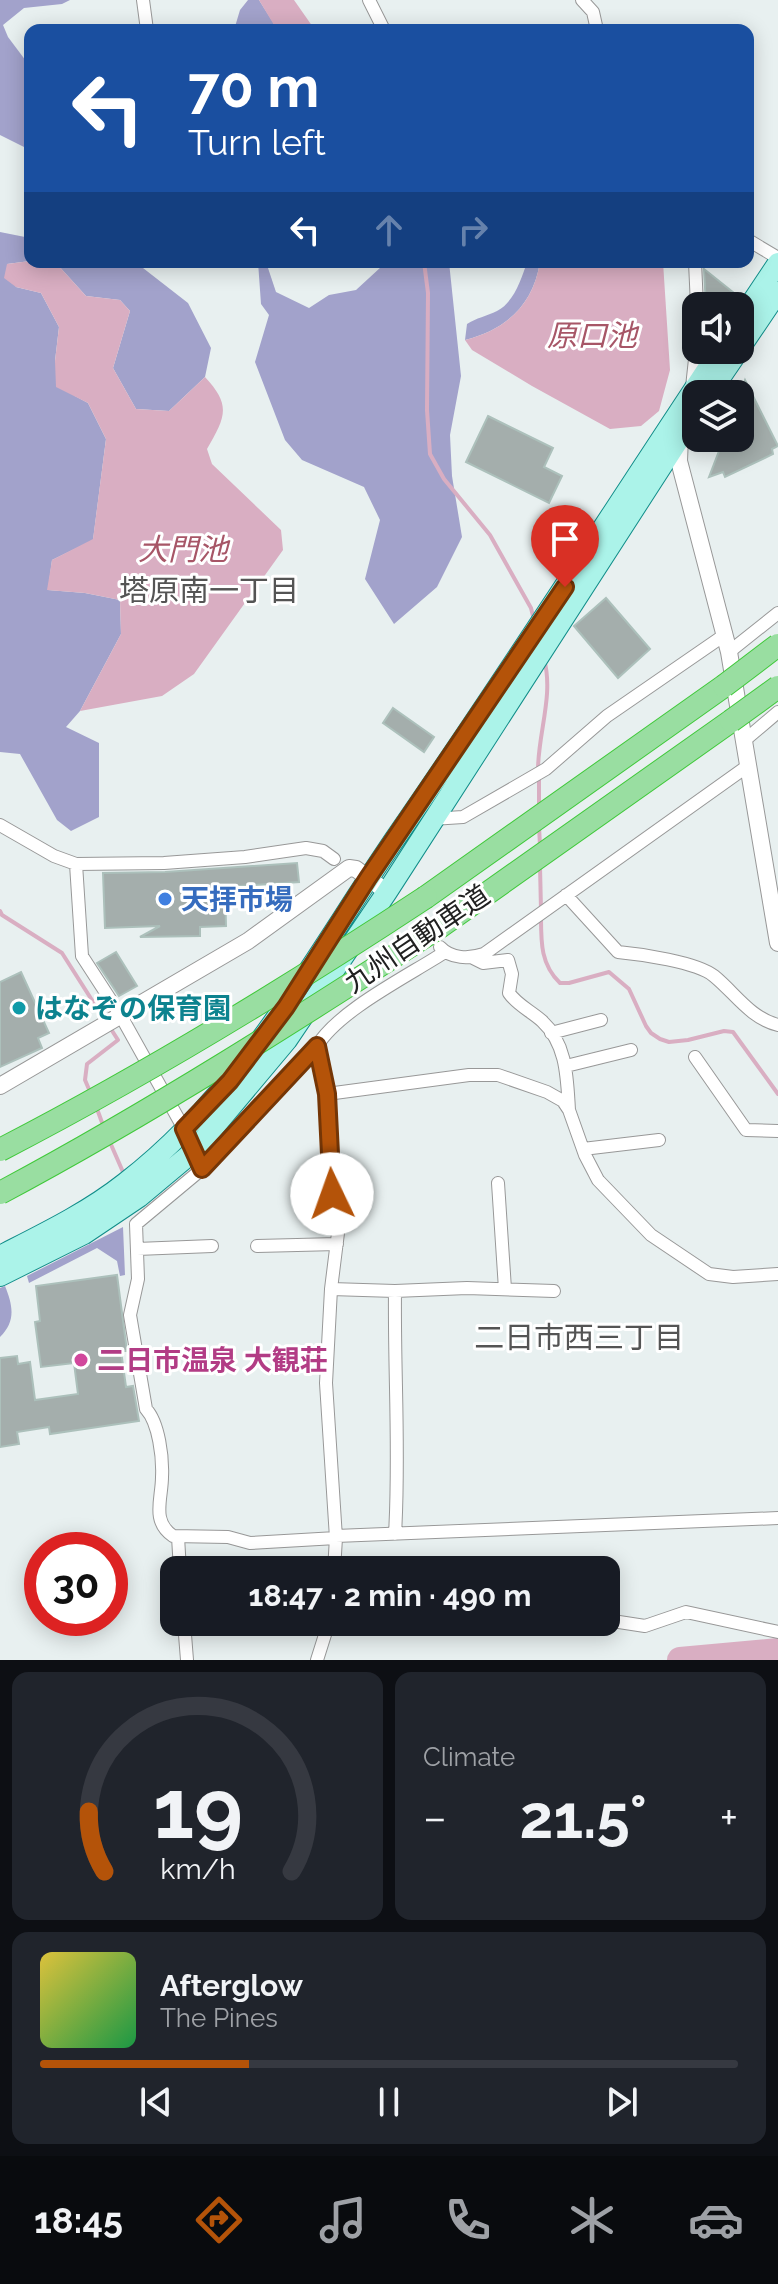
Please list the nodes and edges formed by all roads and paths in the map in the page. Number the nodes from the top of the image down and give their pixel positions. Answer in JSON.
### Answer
{"nodes":[{"id":1,"x":143,"y":0,"type":"edge"},
{"id":2,"x":369,"y":0,"type":"edge"},
{"id":3,"x":582,"y":0,"type":"edge"},
{"id":4,"x":600,"y":0,"type":"edge"},
{"id":5,"x":593,"y":12,"type":"junction"},
{"id":6,"x":146,"y":24,"type":"edge"},
{"id":7,"x":381,"y":24,"type":"edge"},
{"id":8,"x":596,"y":24,"type":"edge"},
{"id":9,"x":754,"y":244,"type":"edge"},
{"id":10,"x":778,"y":260,"type":"edge"},
{"id":11,"x":695,"y":268,"type":"edge"},
{"id":12,"x":696,"y":292,"type":"edge"},
{"id":13,"x":778,"y":292,"type":"edge"},
{"id":14,"x":754,"y":298,"type":"edge"},
{"id":15,"x":754,"y":327,"type":"edge"},
{"id":16,"x":726,"y":364,"type":"edge"},
{"id":17,"x":712,"y":380,"type":"edge"},
{"id":18,"x":682,"y":419,"type":"edge"},
{"id":19,"x":682,"y":432,"type":"edge"},
{"id":20,"x":682,"y":433,"type":"edge"},
{"id":21,"x":680,"y":436,"type":"junction"},
{"id":22,"x":778,"y":613,"type":"edge"},
{"id":23,"x":726,"y":634,"type":"junction"},
{"id":24,"x":778,"y":645,"type":"edge"},
{"id":25,"x":729,"y":652,"type":"junction"},
{"id":26,"x":778,"y":687,"type":"edge"},
{"id":27,"x":778,"y":712,"type":"edge"},
{"id":28,"x":745,"y":740,"type":"junction"},
{"id":29,"x":749,"y":765,"type":"junction"},
{"id":30,"x":432,"y":819,"type":"junction"},
{"id":31,"x":0,"y":825,"type":"edge"},
{"id":32,"x":334,"y":859,"type":"dead end"},
{"id":33,"x":76,"y":864,"type":"junction"},
{"id":34,"x":368,"y":878,"type":"junction"},
{"id":35,"x":387,"y":892,"type":"junction"},
{"id":36,"x":566,"y":895,"type":"junction"},
{"id":37,"x":442,"y":942,"type":"junction"},
{"id":38,"x":778,"y":943,"type":"edge"},
{"id":39,"x":473,"y":958,"type":"junction"},
{"id":40,"x":121,"y":1016,"type":"junction"},
{"id":41,"x":601,"y":1020,"type":"dead end"},
{"id":42,"x":778,"y":1025,"type":"edge"},
{"id":43,"x":551,"y":1033,"type":"junction"},
{"id":44,"x":317,"y":1046,"type":"junction"},
{"id":45,"x":631,"y":1050,"type":"dead end"},
{"id":46,"x":695,"y":1057,"type":"dead end"},
{"id":47,"x":566,"y":1066,"type":"junction"},
{"id":48,"x":0,"y":1086,"type":"edge"},
{"id":49,"x":327,"y":1094,"type":"junction"},
{"id":50,"x":569,"y":1110,"type":"junction"},
{"id":51,"x":184,"y":1129,"type":"junction"},
{"id":52,"x":778,"y":1131,"type":"edge"},
{"id":53,"x":659,"y":1140,"type":"dead end"},
{"id":54,"x":583,"y":1149,"type":"junction"},
{"id":55,"x":0,"y":1150,"type":"edge"},
{"id":56,"x":198,"y":1160,"type":"junction"},
{"id":57,"x":498,"y":1183,"type":"dead end"},
{"id":58,"x":0,"y":1193,"type":"edge"},
{"id":59,"x":337,"y":1244,"type":"junction"},
{"id":60,"x":212,"y":1246,"type":"dead end"},
{"id":61,"x":257,"y":1246,"type":"dead end"},
{"id":62,"x":137,"y":1249,"type":"junction"},
{"id":63,"x":0,"y":1256,"type":"edge"},
{"id":64,"x":778,"y":1274,"type":"edge"},
{"id":65,"x":0,"y":1276,"type":"edge"},
{"id":66,"x":331,"y":1289,"type":"junction"},
{"id":67,"x":505,"y":1289,"type":"junction"},
{"id":68,"x":395,"y":1291,"type":"junction"},
{"id":69,"x":554,"y":1291,"type":"dead end"},
{"id":70,"x":778,"y":1518,"type":"edge"},
{"id":71,"x":395,"y":1534,"type":"junction"},
{"id":72,"x":178,"y":1537,"type":"junction"},
{"id":73,"x":336,"y":1537,"type":"junction"},
{"id":74,"x":179,"y":1556,"type":"edge"},
{"id":75,"x":335,"y":1556,"type":"edge"},
{"id":76,"x":620,"y":1622,"type":"edge"},
{"id":77,"x":778,"y":1632,"type":"edge"},
{"id":78,"x":185,"y":1636,"type":"edge"},
{"id":79,"x":325,"y":1636,"type":"edge"},
{"id":80,"x":187,"y":1660,"type":"edge"},
{"id":81,"x":317,"y":1660,"type":"edge"}],
"edges":[{"from":1,"to":6,"type":"street"},
{"from":2,"to":7,"type":"street"},
{"from":3,"to":5,"type":"street"},
{"from":4,"to":5,"type":"street"},
{"from":5,"to":8,"type":"street"},
{"from":9,"to":10,"type":"street"},
{"from":10,"to":14,"type":"main road"},
{"from":11,"to":12,"type":"street"},
{"from":13,"to":15,"type":"main road"},
{"from":16,"to":17,"type":"main road"},
{"from":18,"to":34,"type":"main road"},
{"from":19,"to":21,"type":"street"},
{"from":20,"to":21,"type":"main road"},
{"from":21,"to":23,"type":"street"},
{"from":21,"to":30,"type":"main road"},
{"from":22,"to":25,"type":"street"},
{"from":23,"to":25,"type":"street"},
{"from":23,"to":30,"type":"street"},
{"from":24,"to":55,"type":"highway","name":"九州自動車道","bridge":true},
{"from":25,"to":28,"type":"street"},
{"from":26,"to":37,"type":"highway","name":"九州自動車道","bridge":true},
{"from":27,"to":28,"type":"street"},
{"from":28,"to":29,"type":"street"},
{"from":29,"to":36,"type":"street"},
{"from":29,"to":38,"type":"street"},
{"from":30,"to":35,"type":"main road"},
{"from":31,"to":33,"type":"street"},
{"from":32,"to":33,"type":"street"},
{"from":33,"to":40,"type":"street"},
{"from":34,"to":35,"type":"street"},
{"from":34,"to":40,"type":"street"},
{"from":34,"to":51,"type":"main road"},
{"from":35,"to":56,"type":"main road"},
{"from":36,"to":39,"type":"street"},
{"from":36,"to":42,"type":"street"},
{"from":37,"to":39,"type":"street"},
{"from":37,"to":44,"type":"street"},
{"from":37,"to":58,"type":"highway","name":"九州自動車道","bridge":true},
{"from":39,"to":43,"type":"street"},
{"from":40,"to":48,"type":"street"},
{"from":40,"to":51,"type":"street"},
{"from":41,"to":43,"type":"street"},
{"from":43,"to":47,"type":"street"},
{"from":44,"to":49,"type":"street"},
{"from":44,"to":56,"type":"street"},
{"from":45,"to":47,"type":"street"},
{"from":46,"to":52,"type":"street"},
{"from":47,"to":50,"type":"street"},
{"from":49,"to":50,"type":"street"},
{"from":49,"to":59,"type":"street"},
{"from":50,"to":54,"type":"street"},
{"from":51,"to":56,"type":"street"},
{"from":51,"to":63,"type":"main road"},
{"from":53,"to":54,"type":"street"},
{"from":54,"to":64,"type":"street"},
{"from":56,"to":62,"type":"street"},
{"from":56,"to":65,"type":"main road"},
{"from":57,"to":67,"type":"street"},
{"from":59,"to":61,"type":"street"},
{"from":59,"to":66,"type":"street"},
{"from":60,"to":62,"type":"street"},
{"from":62,"to":72,"type":"street"},
{"from":66,"to":68,"type":"street"},
{"from":66,"to":73,"type":"street"},
{"from":67,"to":68,"type":"street"},
{"from":67,"to":69,"type":"street"},
{"from":68,"to":71,"type":"street"},
{"from":70,"to":71,"type":"street"},
{"from":71,"to":73,"type":"street"},
{"from":72,"to":73,"type":"street"},
{"from":72,"to":74,"type":"street"},
{"from":73,"to":75,"type":"street"},
{"from":76,"to":77,"type":"street"},
{"from":78,"to":80,"type":"street"},
{"from":79,"to":81,"type":"street"}]}
